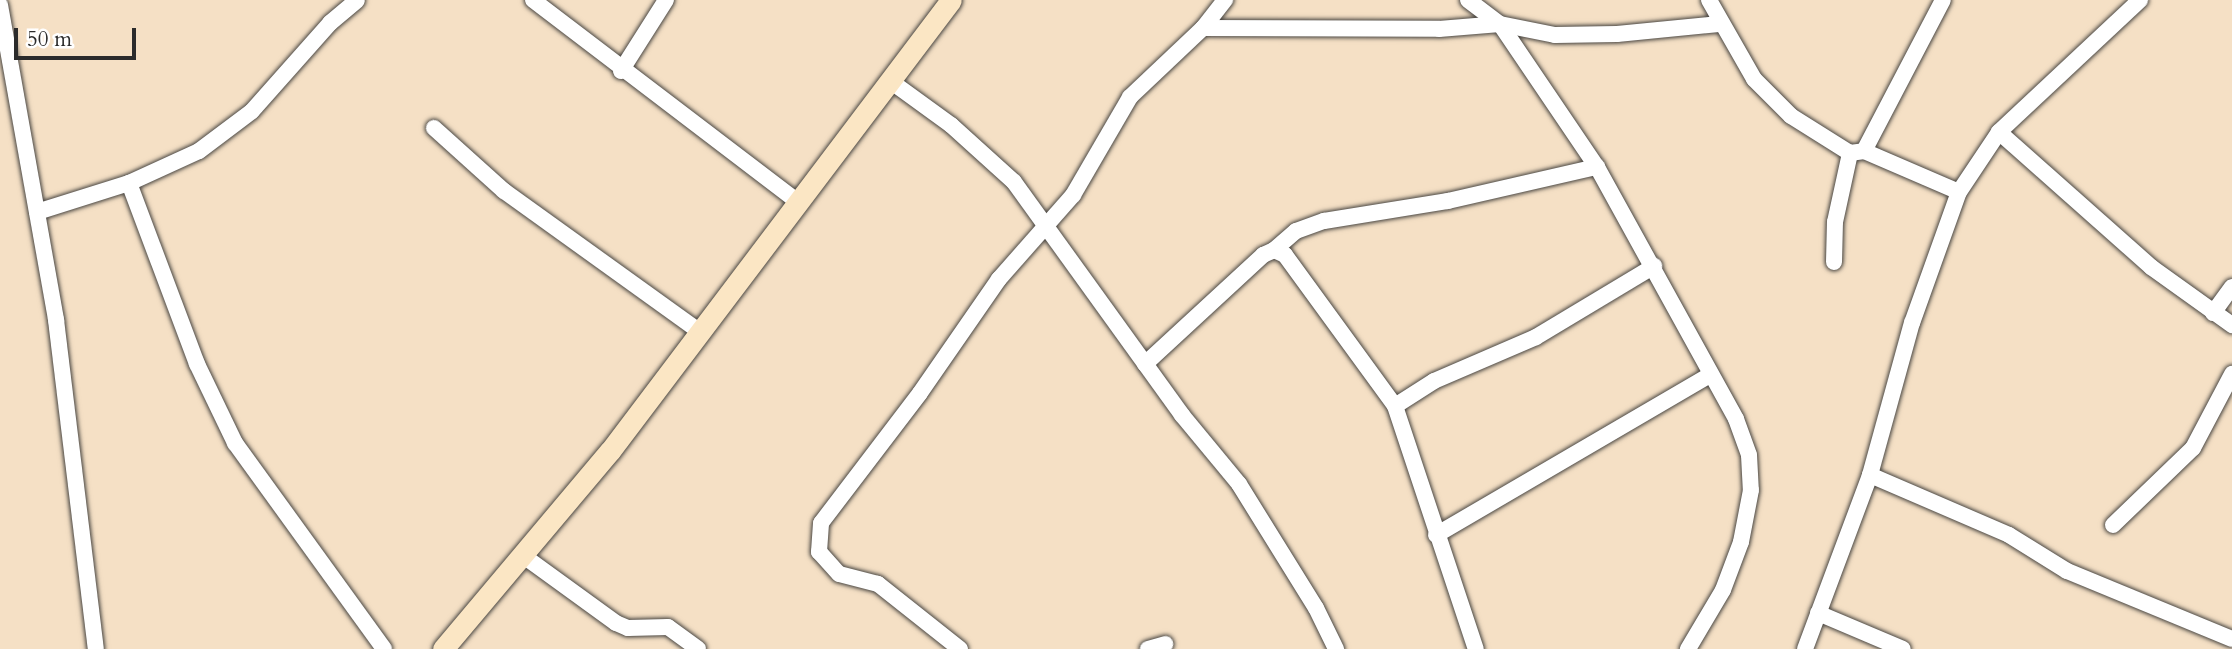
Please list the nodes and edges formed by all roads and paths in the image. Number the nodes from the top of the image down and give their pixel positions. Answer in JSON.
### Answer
{"nodes":[{"id":1,"x":357,"y":0,"type":"edge"},
{"id":2,"x":533,"y":0,"type":"edge"},
{"id":3,"x":666,"y":0,"type":"edge"},
{"id":4,"x":951,"y":0,"type":"edge"},
{"id":5,"x":1225,"y":0,"type":"edge"},
{"id":6,"x":1468,"y":0,"type":"edge"},
{"id":7,"x":1709,"y":0,"type":"edge"},
{"id":8,"x":1943,"y":0,"type":"edge"},
{"id":9,"x":2140,"y":0,"type":"edge"},
{"id":10,"x":0,"y":5,"type":"edge"},
{"id":11,"x":1500,"y":24,"type":"junction"},
{"id":12,"x":1719,"y":24,"type":"junction"},
{"id":13,"x":1203,"y":29,"type":"junction"},
{"id":14,"x":621,"y":71,"type":"junction"},
{"id":15,"x":889,"y":80,"type":"junction"},
{"id":16,"x":434,"y":128,"type":"dead end"},
{"id":17,"x":1999,"y":132,"type":"junction"},
{"id":18,"x":1857,"y":152,"type":"junction"},
{"id":19,"x":1597,"y":167,"type":"junction"},
{"id":20,"x":129,"y":183,"type":"junction"},
{"id":21,"x":1959,"y":192,"type":"junction"},
{"id":22,"x":798,"y":201,"type":"junction"},
{"id":23,"x":37,"y":212,"type":"junction"},
{"id":24,"x":1045,"y":223,"type":"junction"},
{"id":25,"x":1274,"y":250,"type":"junction"},
{"id":26,"x":1834,"y":262,"type":"dead end"},
{"id":27,"x":1654,"y":266,"type":"junction"},
{"id":28,"x":2232,"y":286,"type":"edge"},
{"id":29,"x":2213,"y":313,"type":"junction"},
{"id":30,"x":2232,"y":325,"type":"edge"},
{"id":31,"x":699,"y":331,"type":"junction"},
{"id":32,"x":1145,"y":364,"type":"junction"},
{"id":33,"x":2232,"y":374,"type":"edge"},
{"id":34,"x":1710,"y":375,"type":"junction"},
{"id":35,"x":1395,"y":406,"type":"junction"},
{"id":36,"x":1870,"y":475,"type":"junction"},
{"id":37,"x":2113,"y":526,"type":"dead end"},
{"id":38,"x":1436,"y":536,"type":"junction"},
{"id":39,"x":525,"y":557,"type":"junction"},
{"id":40,"x":1818,"y":613,"type":"junction"},
{"id":41,"x":2232,"y":639,"type":"edge"},
{"id":42,"x":1166,"y":644,"type":"dead end"},
{"id":43,"x":96,"y":649,"type":"edge"},
{"id":44,"x":384,"y":649,"type":"edge"},
{"id":45,"x":443,"y":649,"type":"edge"},
{"id":46,"x":698,"y":649,"type":"edge"},
{"id":47,"x":960,"y":649,"type":"edge"},
{"id":48,"x":1148,"y":649,"type":"edge"},
{"id":49,"x":1336,"y":649,"type":"edge"},
{"id":50,"x":1476,"y":649,"type":"edge"},
{"id":51,"x":1688,"y":649,"type":"edge"},
{"id":52,"x":1805,"y":649,"type":"edge"},
{"id":53,"x":1903,"y":649,"type":"edge"}],
"edges":[{"from":1,"to":20,"type":"street"},
{"from":2,"to":14,"type":"street"},
{"from":3,"to":14,"type":"street"},
{"from":4,"to":15,"type":"main road"},
{"from":5,"to":13,"type":"street"},
{"from":6,"to":11,"type":"street"},
{"from":7,"to":12,"type":"street"},
{"from":8,"to":18,"type":"street"},
{"from":9,"to":17,"type":"street"},
{"from":10,"to":23,"type":"street"},
{"from":11,"to":12,"type":"street"},
{"from":11,"to":13,"type":"street"},
{"from":11,"to":19,"type":"street"},
{"from":12,"to":18,"type":"street"},
{"from":13,"to":24,"type":"street"},
{"from":14,"to":22,"type":"street"},
{"from":15,"to":22,"type":"main road"},
{"from":15,"to":24,"type":"street"},
{"from":16,"to":31,"type":"street"},
{"from":17,"to":21,"type":"street"},
{"from":17,"to":29,"type":"street"},
{"from":18,"to":21,"type":"street"},
{"from":18,"to":26,"type":"street"},
{"from":19,"to":25,"type":"street"},
{"from":19,"to":27,"type":"street"},
{"from":20,"to":23,"type":"street"},
{"from":20,"to":44,"type":"street"},
{"from":21,"to":36,"type":"street"},
{"from":22,"to":31,"type":"main road"},
{"from":23,"to":43,"type":"street"},
{"from":24,"to":32,"type":"street"},
{"from":24,"to":47,"type":"street"},
{"from":25,"to":32,"type":"street"},
{"from":25,"to":35,"type":"street"},
{"from":27,"to":34,"type":"street"},
{"from":27,"to":35,"type":"street"},
{"from":28,"to":29,"type":"street"},
{"from":29,"to":30,"type":"street"},
{"from":31,"to":39,"type":"main road"},
{"from":32,"to":49,"type":"street"},
{"from":33,"to":37,"type":"street"},
{"from":34,"to":38,"type":"street"},
{"from":34,"to":51,"type":"street"},
{"from":35,"to":38,"type":"street"},
{"from":36,"to":40,"type":"street"},
{"from":36,"to":41,"type":"street"},
{"from":38,"to":50,"type":"street"},
{"from":39,"to":45,"type":"main road"},
{"from":39,"to":46,"type":"street"},
{"from":40,"to":52,"type":"street"},
{"from":40,"to":53,"type":"street"},
{"from":42,"to":48,"type":"street"}]}
